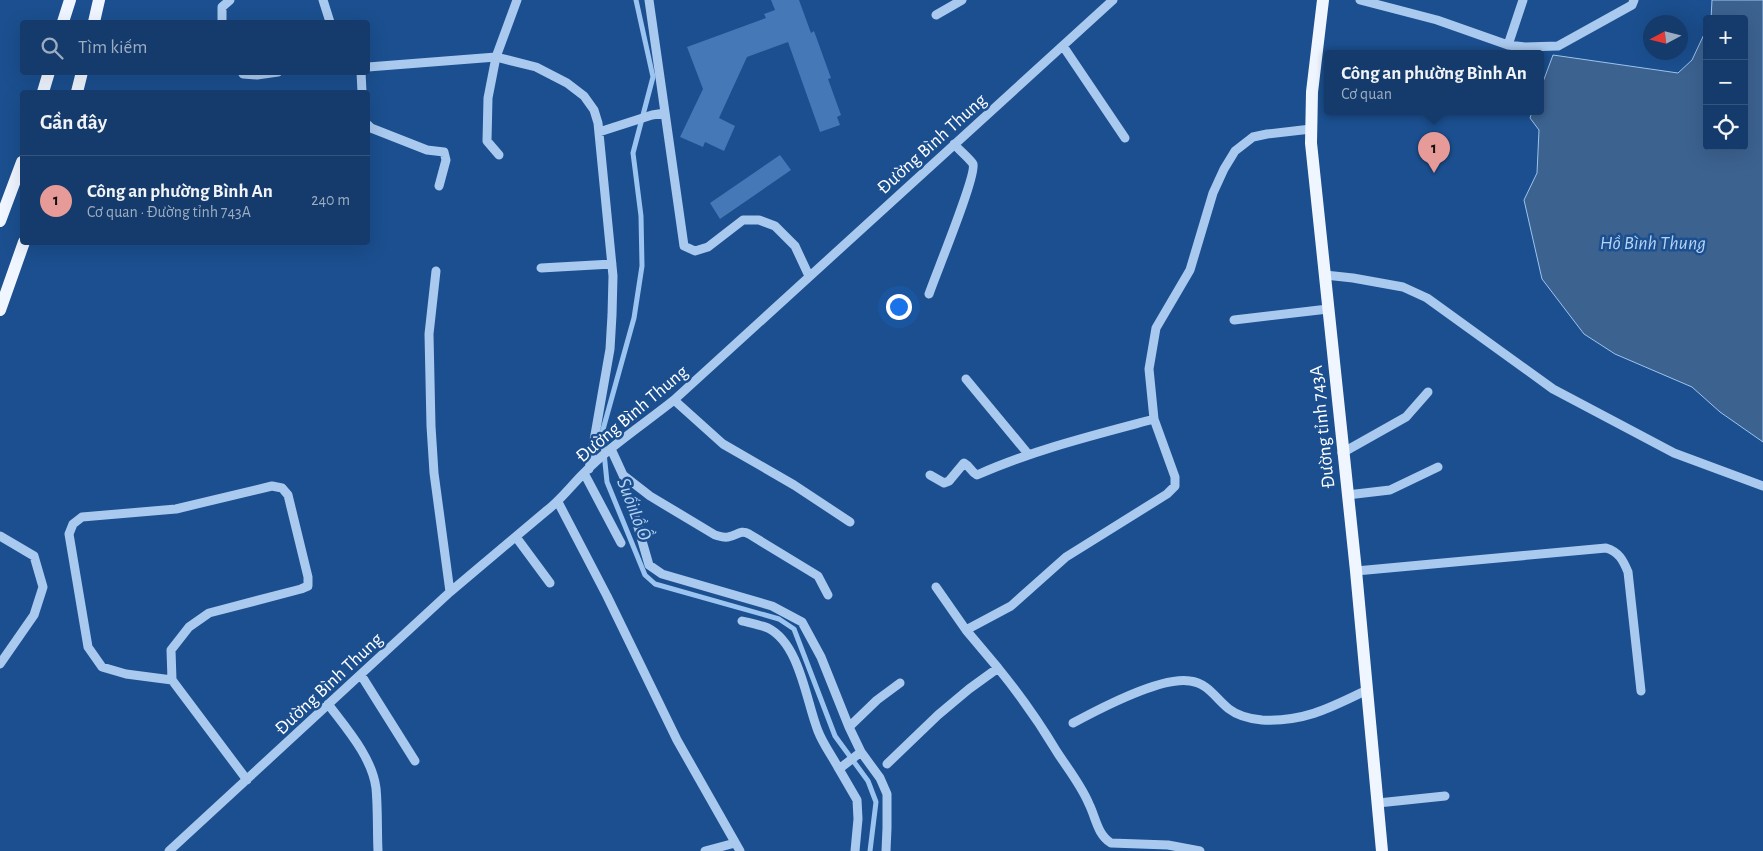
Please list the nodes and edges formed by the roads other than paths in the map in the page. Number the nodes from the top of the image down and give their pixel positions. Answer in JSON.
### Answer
{"nodes":[{"id":1,"x":70,"y":0,"type":"edge"},
{"id":2,"x":99,"y":0,"type":"edge"},
{"id":3,"x":230,"y":0,"type":"edge"},
{"id":4,"x":323,"y":0,"type":"edge"},
{"id":5,"x":517,"y":0,"type":"edge"},
{"id":6,"x":649,"y":0,"type":"edge"},
{"id":7,"x":962,"y":0,"type":"edge"},
{"id":8,"x":1113,"y":0,"type":"edge"},
{"id":9,"x":1323,"y":0,"type":"edge"},
{"id":10,"x":1360,"y":0,"type":"edge"},
{"id":11,"x":1523,"y":0,"type":"edge"},
{"id":12,"x":1634,"y":0,"type":"edge"},
{"id":13,"x":936,"y":16,"type":"dead end"},
{"id":14,"x":64,"y":20,"type":"edge"},
{"id":15,"x":94,"y":20,"type":"edge"},
{"id":16,"x":222,"y":20,"type":"edge"},
{"id":17,"x":329,"y":20,"type":"edge"},
{"id":18,"x":1508,"y":45,"type":"junction"},
{"id":19,"x":1063,"y":46,"type":"junction"},
{"id":20,"x":496,"y":57,"type":"junction"},
{"id":21,"x":370,"y":67,"type":"edge"},
{"id":22,"x":48,"y":75,"type":"edge"},
{"id":23,"x":81,"y":75,"type":"edge"},
{"id":24,"x":360,"y":75,"type":"edge"},
{"id":25,"x":44,"y":90,"type":"edge"},
{"id":26,"x":78,"y":90,"type":"edge"},
{"id":27,"x":362,"y":90,"type":"edge"},
{"id":28,"x":665,"y":113,"type":"junction"},
{"id":29,"x":370,"y":127,"type":"edge"},
{"id":30,"x":1311,"y":129,"type":"junction"},
{"id":31,"x":599,"y":132,"type":"junction"},
{"id":32,"x":1125,"y":138,"type":"dead end"},
{"id":33,"x":954,"y":144,"type":"junction"},
{"id":34,"x":499,"y":155,"type":"dead end"},
{"id":35,"x":20,"y":167,"type":"edge"},
{"id":36,"x":439,"y":186,"type":"dead end"},
{"id":37,"x":0,"y":221,"type":"edge"},
{"id":38,"x":23,"y":245,"type":"edge"},
{"id":39,"x":612,"y":264,"type":"junction"},
{"id":40,"x":541,"y":268,"type":"dead end"},
{"id":41,"x":436,"y":271,"type":"dead end"},
{"id":42,"x":1325,"y":275,"type":"junction"},
{"id":43,"x":809,"y":276,"type":"junction"},
{"id":44,"x":929,"y":294,"type":"dead end"},
{"id":45,"x":1328,"y":309,"type":"junction"},
{"id":46,"x":0,"y":310,"type":"edge"},
{"id":47,"x":1234,"y":320,"type":"dead end"},
{"id":48,"x":966,"y":379,"type":"dead end"},
{"id":49,"x":1428,"y":392,"type":"dead end"},
{"id":50,"x":674,"y":400,"type":"junction"},
{"id":51,"x":1154,"y":419,"type":"junction"},
{"id":52,"x":609,"y":451,"type":"junction"},
{"id":53,"x":1342,"y":453,"type":"junction"},
{"id":54,"x":1029,"y":456,"type":"junction"},
{"id":55,"x":1438,"y":467,"type":"dead end"},
{"id":56,"x":588,"y":469,"type":"junction"},
{"id":57,"x":622,"y":475,"type":"junction"},
{"id":58,"x":930,"y":475,"type":"dead end"},
{"id":59,"x":1763,"y":486,"type":"edge"},
{"id":60,"x":1346,"y":495,"type":"junction"},
{"id":61,"x":558,"y":502,"type":"junction"},
{"id":62,"x":850,"y":522,"type":"dead end"},
{"id":63,"x":0,"y":536,"type":"edge"},
{"id":64,"x":516,"y":537,"type":"junction"},
{"id":65,"x":621,"y":543,"type":"dead end"},
{"id":66,"x":1356,"y":571,"type":"junction"},
{"id":67,"x":550,"y":583,"type":"dead end"},
{"id":68,"x":936,"y":587,"type":"dead end"},
{"id":69,"x":450,"y":592,"type":"junction"},
{"id":70,"x":828,"y":595,"type":"dead end"},
{"id":71,"x":742,"y":621,"type":"dead end"},
{"id":72,"x":966,"y":630,"type":"junction"},
{"id":73,"x":0,"y":664,"type":"edge"},
{"id":74,"x":998,"y":668,"type":"junction"},
{"id":75,"x":362,"y":674,"type":"junction"},
{"id":76,"x":172,"y":680,"type":"junction"},
{"id":77,"x":900,"y":683,"type":"dead end"},
{"id":78,"x":1367,"y":690,"type":"junction"},
{"id":79,"x":1641,"y":691,"type":"dead end"},
{"id":80,"x":328,"y":704,"type":"junction"},
{"id":81,"x":1072,"y":723,"type":"dead end"},
{"id":82,"x":849,"y":727,"type":"junction"},
{"id":83,"x":861,"y":752,"type":"junction"},
{"id":84,"x":415,"y":761,"type":"dead end"},
{"id":85,"x":887,"y":764,"type":"dead end"},
{"id":86,"x":841,"y":767,"type":"junction"},
{"id":87,"x":247,"y":780,"type":"junction"},
{"id":88,"x":1445,"y":796,"type":"dead end"},
{"id":89,"x":1378,"y":803,"type":"junction"},
{"id":90,"x":738,"y":847,"type":"edge"},
{"id":91,"x":169,"y":851,"type":"edge"},
{"id":92,"x":378,"y":851,"type":"edge"},
{"id":93,"x":705,"y":851,"type":"edge"},
{"id":94,"x":856,"y":851,"type":"edge"},
{"id":95,"x":886,"y":851,"type":"edge"},
{"id":96,"x":1200,"y":851,"type":"edge"},
{"id":97,"x":1382,"y":851,"type":"edge"}],
"edges":[{"from":1,"to":14,"type":"main road"},
{"from":2,"to":15,"type":"main road"},
{"from":3,"to":16,"type":"street"},
{"from":4,"to":17,"type":"street"},
{"from":5,"to":20,"type":"street"},
{"from":6,"to":28,"type":"street"},
{"from":7,"to":13,"type":"street"},
{"from":8,"to":19,"type":"street","name":"Đường Bình Thung"},
{"from":9,"to":30,"type":"main road","name":"Đường tỉnh 743A"},
{"from":10,"to":18,"type":"street"},
{"from":11,"to":18,"type":"street"},
{"from":12,"to":18,"type":"street"},
{"from":19,"to":32,"type":"street"},
{"from":19,"to":33,"type":"street","name":"Đường Bình Thung"},
{"from":20,"to":21,"type":"street"},
{"from":20,"to":31,"type":"street"},
{"from":20,"to":34,"type":"street"},
{"from":22,"to":25,"type":"main road"},
{"from":23,"to":26,"type":"main road"},
{"from":24,"to":27,"type":"street"},
{"from":28,"to":31,"type":"street"},
{"from":28,"to":43,"type":"street"},
{"from":29,"to":36,"type":"street"},
{"from":30,"to":42,"type":"main road","name":"Đường tỉnh 743A"},
{"from":30,"to":51,"type":"street"},
{"from":31,"to":39,"type":"street"},
{"from":33,"to":43,"type":"street","name":"Đường Bình Thung"},
{"from":33,"to":44,"type":"street"},
{"from":35,"to":37,"type":"main road"},
{"from":38,"to":46,"type":"main road"},
{"from":39,"to":40,"type":"street"},
{"from":39,"to":56,"type":"street"},
{"from":41,"to":69,"type":"street"},
{"from":42,"to":45,"type":"main road","name":"Đường tỉnh 743A"},
{"from":42,"to":59,"type":"street"},
{"from":43,"to":50,"type":"street","name":"Đường Bình Thung"},
{"from":45,"to":47,"type":"street"},
{"from":45,"to":53,"type":"main road","name":"Đường tỉnh 743A"},
{"from":48,"to":54,"type":"street"},
{"from":49,"to":53,"type":"street"},
{"from":50,"to":52,"type":"street","name":"Đường Bình Thung"},
{"from":50,"to":62,"type":"street"},
{"from":51,"to":54,"type":"street"},
{"from":51,"to":72,"type":"street"},
{"from":52,"to":56,"type":"street","name":"Đường Bình Thung"},
{"from":52,"to":57,"type":"street"},
{"from":53,"to":60,"type":"main road","name":"Đường tỉnh 743A"},
{"from":54,"to":58,"type":"street"},
{"from":55,"to":60,"type":"street"},
{"from":56,"to":61,"type":"street","name":"Đường Bình Thung"},
{"from":56,"to":65,"type":"street"},
{"from":57,"to":70,"type":"street"},
{"from":57,"to":82,"type":"street"},
{"from":60,"to":66,"type":"main road","name":"Đường tỉnh 743A"},
{"from":61,"to":64,"type":"street","name":"Đường Bình Thung"},
{"from":61,"to":90,"type":"street"},
{"from":63,"to":73,"type":"street"},
{"from":64,"to":67,"type":"street"},
{"from":64,"to":69,"type":"street","name":"Đường Bình Thung"},
{"from":66,"to":78,"type":"main road","name":"Đường tỉnh 743A"},
{"from":66,"to":79,"type":"street"},
{"from":68,"to":72,"type":"street"},
{"from":69,"to":75,"type":"street","name":"Đường Bình Thung"},
{"from":71,"to":86,"type":"street"},
{"from":72,"to":74,"type":"street"},
{"from":74,"to":85,"type":"street"},
{"from":74,"to":96,"type":"street"},
{"from":75,"to":80,"type":"street","name":"Đường Bình Thung"},
{"from":75,"to":84,"type":"street"},
{"from":76,"to":76,"type":"street"},
{"from":76,"to":87,"type":"street"},
{"from":77,"to":82,"type":"street"},
{"from":78,"to":81,"type":"street"},
{"from":78,"to":89,"type":"main road","name":"Đường tỉnh 743A"},
{"from":80,"to":87,"type":"street","name":"Đường Bình Thung"},
{"from":80,"to":92,"type":"street"},
{"from":82,"to":83,"type":"street"},
{"from":83,"to":86,"type":"street"},
{"from":83,"to":95,"type":"street"},
{"from":86,"to":94,"type":"street"},
{"from":87,"to":91,"type":"street","name":"Đường Bình Thung"},
{"from":88,"to":89,"type":"street"},
{"from":89,"to":97,"type":"main road","name":"Đường tỉnh 743A"},
{"from":90,"to":93,"type":"street"}]}
